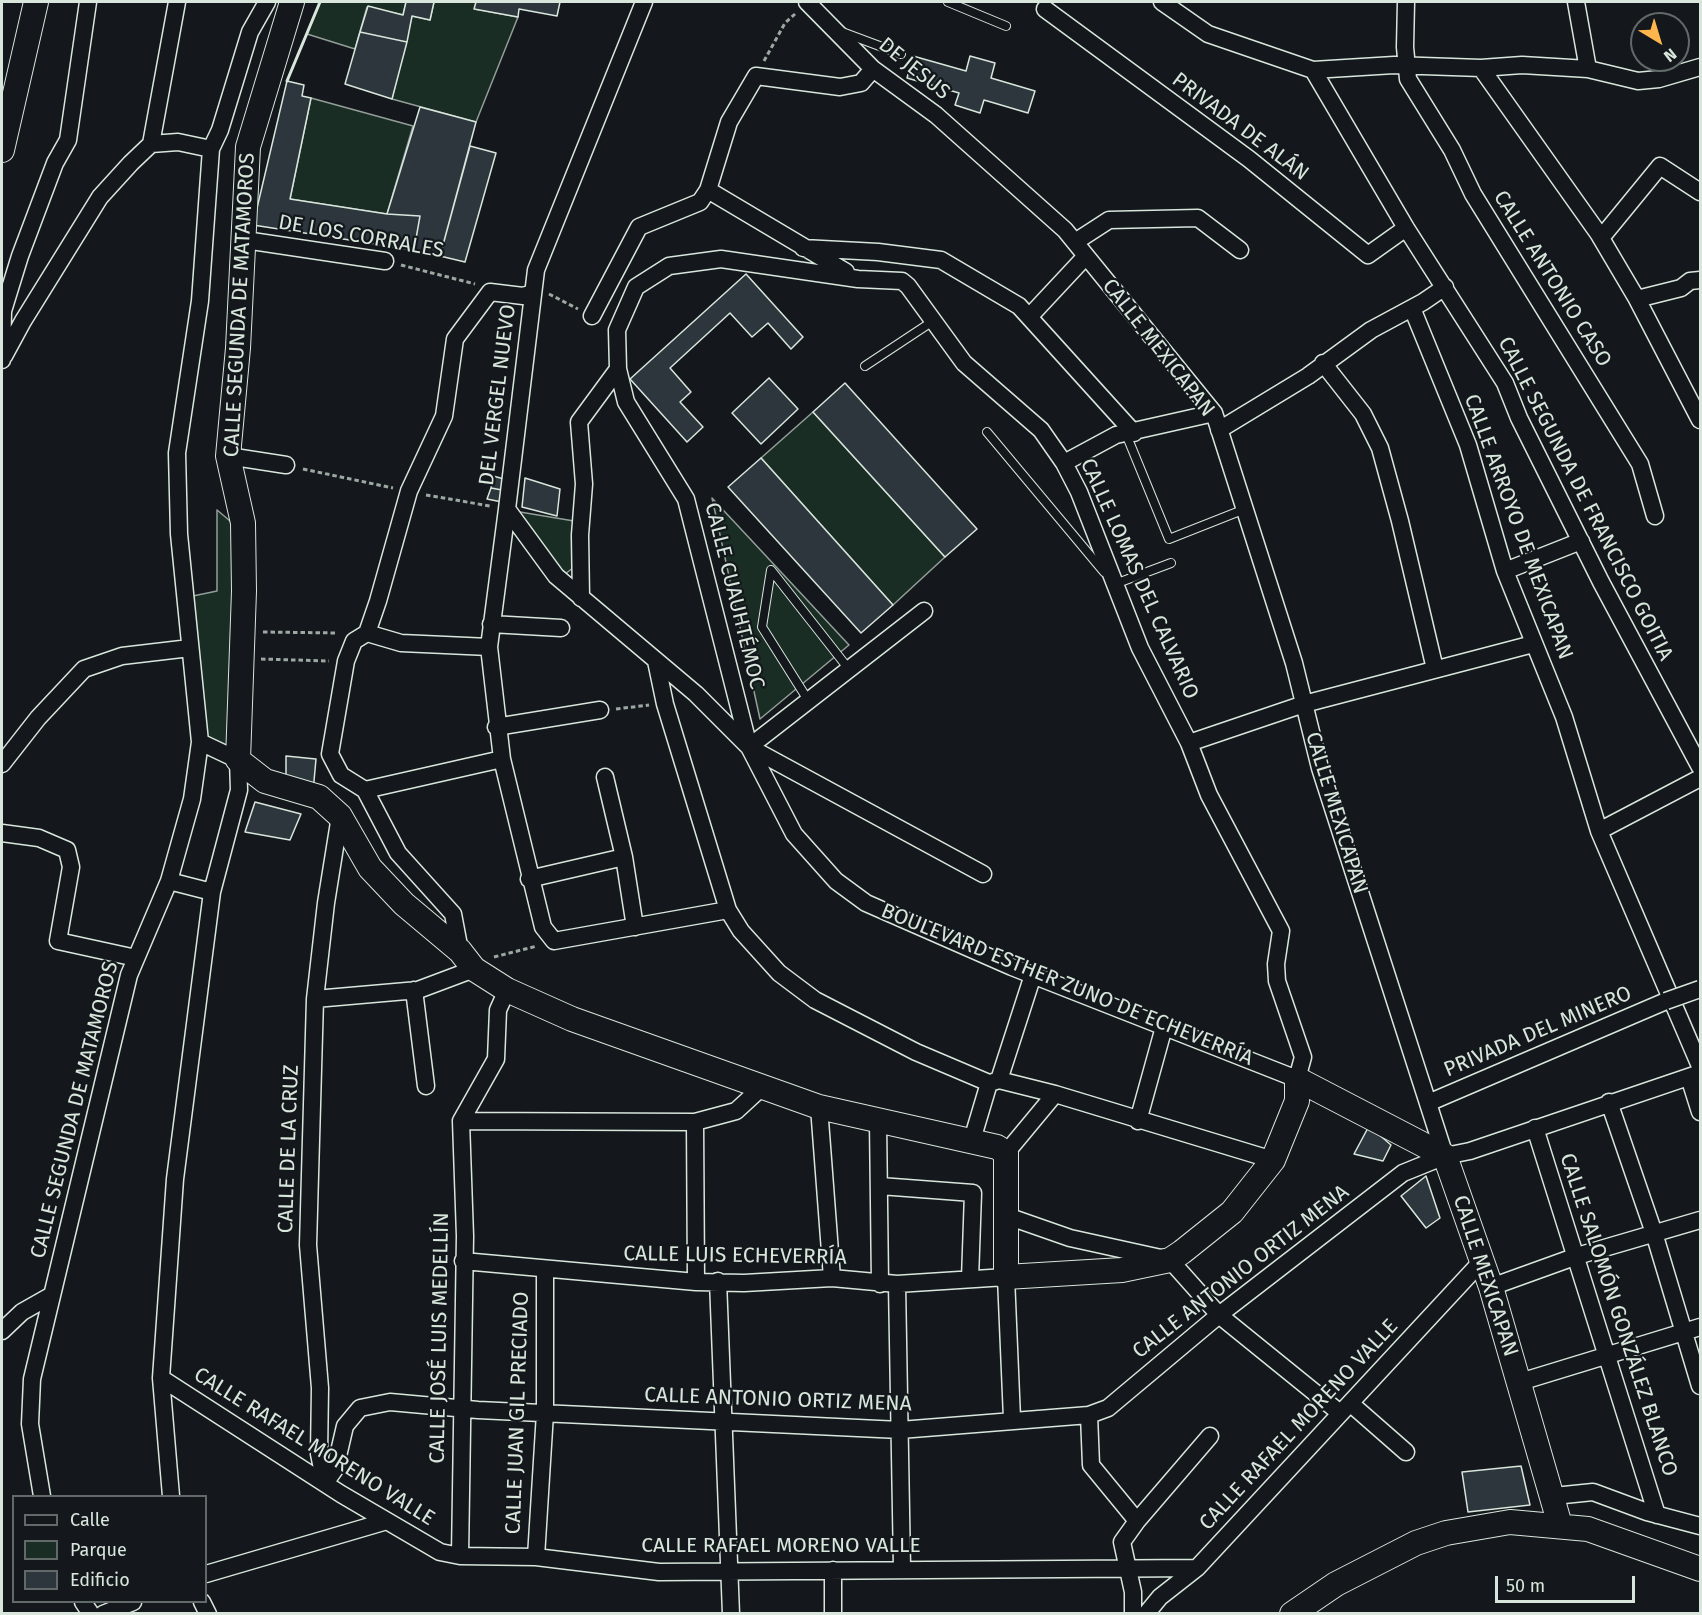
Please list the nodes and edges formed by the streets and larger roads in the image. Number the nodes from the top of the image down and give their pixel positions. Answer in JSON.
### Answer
{"nodes":[{"id":1,"x":36,"y":2,"type":"edge"},
{"id":2,"x":88,"y":2,"type":"edge"},
{"id":3,"x":177,"y":2,"type":"edge"},
{"id":4,"x":267,"y":2,"type":"edge"},
{"id":5,"x":292,"y":2,"type":"edge"},
{"id":6,"x":644,"y":2,"type":"edge"},
{"id":7,"x":807,"y":2,"type":"edge"},
{"id":8,"x":1162,"y":2,"type":"edge"},
{"id":9,"x":1406,"y":2,"type":"edge"},
{"id":10,"x":1576,"y":2,"type":"edge"},
{"id":11,"x":1045,"y":9,"type":"dead end"},
{"id":12,"x":1407,"y":66,"type":"junction"},
{"id":13,"x":1701,"y":67,"type":"edge"},
{"id":14,"x":1481,"y":68,"type":"junction"},
{"id":15,"x":873,"y":69,"type":"junction"},
{"id":16,"x":1588,"y":69,"type":"junction"},
{"id":17,"x":1313,"y":70,"type":"junction"},
{"id":18,"x":151,"y":144,"type":"junction"},
{"id":19,"x":211,"y":149,"type":"junction"},
{"id":20,"x":2,"y":150,"type":"edge"},
{"id":21,"x":996,"y":169,"type":"joint"},
{"id":22,"x":708,"y":190,"type":"junction"},
{"id":23,"x":1701,"y":192,"type":"edge"},
{"id":24,"x":1406,"y":228,"type":"junction"},
{"id":25,"x":1601,"y":238,"type":"junction"},
{"id":26,"x":245,"y":240,"type":"junction"},
{"id":27,"x":1075,"y":242,"type":"junction"},
{"id":28,"x":803,"y":248,"type":"junction"},
{"id":29,"x":1240,"y":250,"type":"dead end"},
{"id":30,"x":1086,"y":256,"type":"junction"},
{"id":31,"x":385,"y":261,"type":"road end"},
{"id":32,"x":1701,"y":264,"type":"edge"},
{"id":33,"x":858,"y":279,"type":"junction"},
{"id":34,"x":1696,"y":280,"type":"edge"},
{"id":35,"x":1445,"y":287,"type":"junction"},
{"id":36,"x":533,"y":293,"type":"junction"},
{"id":37,"x":1637,"y":299,"type":"junction"},
{"id":38,"x":1412,"y":308,"type":"junction"},
{"id":39,"x":592,"y":316,"type":"road end"},
{"id":40,"x":1030,"y":316,"type":"junction"},
{"id":41,"x":617,"y":330,"type":"joint"},
{"id":42,"x":2,"y":361,"type":"edge"},
{"id":43,"x":1323,"y":363,"type":"junction"},
{"id":44,"x":618,"y":369,"type":"junction"},
{"id":45,"x":1695,"y":395,"type":"edge"},
{"id":46,"x":1214,"y":413,"type":"junction"},
{"id":47,"x":1701,"y":420,"type":"edge"},
{"id":48,"x":1219,"y":430,"type":"junction"},
{"id":49,"x":1130,"y":434,"type":"junction"},
{"id":50,"x":228,"y":456,"type":"junction"},
{"id":51,"x":1064,"y":463,"type":"junction"},
{"id":52,"x":286,"y":465,"type":"road end"},
{"id":53,"x":507,"y":509,"type":"junction"},
{"id":54,"x":1655,"y":516,"type":"dead end"},
{"id":55,"x":1581,"y":541,"type":"junction"},
{"id":56,"x":1505,"y":571,"type":"junction"},
{"id":57,"x":581,"y":598,"type":"junction"},
{"id":58,"x":924,"y":611,"type":"dead end"},
{"id":59,"x":491,"y":624,"type":"junction"},
{"id":60,"x":561,"y":628,"type":"dead end"},
{"id":61,"x":367,"y":633,"type":"junction"},
{"id":62,"x":1533,"y":644,"type":"junction"},
{"id":63,"x":489,"y":647,"type":"junction"},
{"id":64,"x":190,"y":648,"type":"junction"},
{"id":65,"x":656,"y":661,"type":"junction"},
{"id":66,"x":1435,"y":669,"type":"junction"},
{"id":67,"x":1304,"y":704,"type":"junction"},
{"id":68,"x":600,"y":710,"type":"road end"},
{"id":69,"x":496,"y":727,"type":"junction"},
{"id":70,"x":200,"y":742,"type":"junction"},
{"id":71,"x":1189,"y":743,"type":"junction"},
{"id":72,"x":749,"y":747,"type":"junction"},
{"id":73,"x":502,"y":759,"type":"junction"},
{"id":74,"x":238,"y":760,"type":"junction"},
{"id":75,"x":2,"y":764,"type":"edge"},
{"id":76,"x":1701,"y":767,"type":"edge"},
{"id":77,"x":605,"y":777,"type":"dead end"},
{"id":78,"x":1701,"y":778,"type":"edge"},
{"id":79,"x":365,"y":790,"type":"junction"},
{"id":80,"x":340,"y":816,"type":"junction"},
{"id":81,"x":1599,"y":831,"type":"junction"},
{"id":82,"x":2,"y":833,"type":"edge"},
{"id":83,"x":624,"y":857,"type":"junction"},
{"id":84,"x":983,"y":874,"type":"dead end"},
{"id":85,"x":529,"y":879,"type":"junction"},
{"id":86,"x":169,"y":880,"type":"junction"},
{"id":87,"x":212,"y":892,"type":"junction"},
{"id":88,"x":728,"y":910,"type":"junction"},
{"id":89,"x":635,"y":927,"type":"junction"},
{"id":90,"x":136,"y":958,"type":"junction"},
{"id":91,"x":467,"y":960,"type":"junction"},
{"id":92,"x":1033,"y":975,"type":"junction"},
{"id":93,"x":1701,"y":989,"type":"edge"},
{"id":94,"x":414,"y":990,"type":"junction"},
{"id":95,"x":507,"y":990,"type":"junction"},
{"id":96,"x":315,"y":999,"type":"junction"},
{"id":97,"x":1164,"y":1027,"type":"junction"},
{"id":98,"x":1697,"y":1072,"type":"edge"},
{"id":99,"x":1297,"y":1079,"type":"junction"},
{"id":100,"x":994,"y":1082,"type":"junction"},
{"id":101,"x":426,"y":1086,"type":"dead end"},
{"id":102,"x":760,"y":1088,"type":"junction"},
{"id":103,"x":1055,"y":1094,"type":"junction"},
{"id":104,"x":1610,"y":1102,"type":"junction"},
{"id":105,"x":1428,"y":1104,"type":"junction"},
{"id":106,"x":819,"y":1107,"type":"junction"},
{"id":107,"x":1701,"y":1112,"type":"edge"},
{"id":108,"x":1138,"y":1120,"type":"junction"},
{"id":109,"x":461,"y":1121,"type":"junction"},
{"id":110,"x":878,"y":1121,"type":"junction"},
{"id":111,"x":695,"y":1122,"type":"junction"},
{"id":112,"x":1535,"y":1128,"type":"junction"},
{"id":113,"x":972,"y":1140,"type":"junction"},
{"id":114,"x":1006,"y":1153,"type":"junction"},
{"id":115,"x":1445,"y":1156,"type":"junction"},
{"id":116,"x":1273,"y":1160,"type":"junction"},
{"id":117,"x":880,"y":1186,"type":"junction"},
{"id":118,"x":1007,"y":1216,"type":"junction"},
{"id":119,"x":1701,"y":1220,"type":"edge"},
{"id":120,"x":1654,"y":1233,"type":"junction"},
{"id":121,"x":1577,"y":1256,"type":"junction"},
{"id":122,"x":1170,"y":1260,"type":"junction"},
{"id":123,"x":463,"y":1261,"type":"junction"},
{"id":124,"x":1481,"y":1262,"type":"junction"},
{"id":125,"x":545,"y":1269,"type":"junction"},
{"id":126,"x":1006,"y":1276,"type":"junction"},
{"id":127,"x":832,"y":1278,"type":"junction"},
{"id":128,"x":970,"y":1279,"type":"junction"},
{"id":129,"x":718,"y":1281,"type":"junction"},
{"id":130,"x":696,"y":1282,"type":"junction"},
{"id":131,"x":888,"y":1284,"type":"junction"},
{"id":132,"x":1491,"y":1287,"type":"junction"},
{"id":133,"x":52,"y":1295,"type":"junction"},
{"id":134,"x":1219,"y":1315,"type":"junction"},
{"id":135,"x":1701,"y":1327,"type":"edge"},
{"id":136,"x":2,"y":1331,"type":"edge"},
{"id":137,"x":1682,"y":1332,"type":"junction"},
{"id":138,"x":1608,"y":1353,"type":"junction"},
{"id":139,"x":161,"y":1378,"type":"junction"},
{"id":140,"x":1520,"y":1382,"type":"junction"},
{"id":141,"x":1701,"y":1386,"type":"edge"},
{"id":142,"x":462,"y":1407,"type":"junction"},
{"id":143,"x":1345,"y":1408,"type":"junction"},
{"id":144,"x":545,"y":1413,"type":"junction"},
{"id":145,"x":1089,"y":1415,"type":"junction"},
{"id":146,"x":1012,"y":1419,"type":"junction"},
{"id":147,"x":722,"y":1423,"type":"junction"},
{"id":148,"x":900,"y":1430,"type":"junction"},
{"id":149,"x":1210,"y":1436,"type":"dead end"},
{"id":150,"x":1406,"y":1452,"type":"dead end"},
{"id":151,"x":325,"y":1483,"type":"junction"},
{"id":152,"x":42,"y":1495,"type":"edge"},
{"id":153,"x":171,"y":1495,"type":"edge"},
{"id":154,"x":1554,"y":1496,"type":"junction"},
{"id":155,"x":1657,"y":1515,"type":"junction"},
{"id":156,"x":387,"y":1521,"type":"junction"},
{"id":157,"x":1137,"y":1521,"type":"junction"},
{"id":158,"x":1560,"y":1525,"type":"junction"},
{"id":159,"x":1701,"y":1526,"type":"edge"},
{"id":160,"x":460,"y":1556,"type":"junction"},
{"id":161,"x":536,"y":1557,"type":"junction"},
{"id":162,"x":902,"y":1568,"type":"junction"},
{"id":163,"x":1127,"y":1568,"type":"junction"},
{"id":164,"x":1197,"y":1568,"type":"junction"},
{"id":165,"x":1701,"y":1569,"type":"edge"},
{"id":166,"x":833,"y":1570,"type":"junction"},
{"id":167,"x":728,"y":1572,"type":"junction"},
{"id":168,"x":207,"y":1574,"type":"edge"},
{"id":169,"x":130,"y":1603,"type":"edge"},
{"id":170,"x":103,"y":1614,"type":"edge"},
{"id":171,"x":731,"y":1614,"type":"edge"},
{"id":172,"x":833,"y":1614,"type":"edge"},
{"id":173,"x":1133,"y":1614,"type":"edge"},
{"id":174,"x":1146,"y":1614,"type":"edge"},
{"id":175,"x":1292,"y":1614,"type":"edge"}],
"edges":[{"from":1,"to":20,"type":"street"},
{"from":2,"to":42,"type":"street"},
{"from":3,"to":18,"type":"street"},
{"from":4,"to":19,"type":"street","name":"CALLE SEGUNDA DE MATAMOROS"},
{"from":5,"to":26,"type":"street","name":"CALLE SEGUNDA DE MATAMOROS"},
{"from":6,"to":36,"type":"street","name":"DEL VERGEL NUEVO"},
{"from":7,"to":15,"type":"street","name":"DE JESUS"},
{"from":8,"to":17,"type":"street"},
{"from":9,"to":12,"type":"street","name":"CALLE ANTONIO CASO"},
{"from":10,"to":16,"type":"street"},
{"from":11,"to":24,"type":"street","name":"PRIVADA DE ALÁN"},
{"from":12,"to":14,"type":"street"},
{"from":12,"to":17,"type":"street"},
{"from":12,"to":54,"type":"street","name":"CALLE ANTONIO CASO"},
{"from":13,"to":16,"type":"street"},
{"from":14,"to":16,"type":"street"},
{"from":14,"to":25,"type":"street"},
{"from":15,"to":21,"type":"street","name":"DE JESUS"},
{"from":15,"to":22,"type":"street"},
{"from":17,"to":24,"type":"street","name":"CALLE SEGUNDA DE FRANCISCO GOITIA"},
{"from":18,"to":19,"type":"street"},
{"from":18,"to":42,"type":"street"},
{"from":19,"to":64,"type":"street","name":"CALLE SEGUNDA DE MATAMOROS"},
{"from":21,"to":27,"type":"street","name":"CALLE MEXICAPAN"},
{"from":22,"to":28,"type":"street","name":"CALLE LOMAS DEL CALVARIO"},
{"from":22,"to":39,"type":"street"},
{"from":23,"to":25,"type":"street"},
{"from":24,"to":35,"type":"street","name":"CALLE SEGUNDA DE FRANCISCO GOITIA"},
{"from":25,"to":37,"type":"street"},
{"from":26,"to":31,"type":"street","name":"DE LOS CORRALES"},
{"from":26,"to":50,"type":"street","name":"CALLE SEGUNDA DE MATAMOROS"},
{"from":27,"to":29,"type":"street"},
{"from":27,"to":30,"type":"street","name":"CALLE MEXICAPAN"},
{"from":28,"to":33,"type":"street","name":"CALLE LOMAS DEL CALVARIO"},
{"from":28,"to":40,"type":"street"},
{"from":30,"to":40,"type":"street"},
{"from":30,"to":46,"type":"street","name":"CALLE MEXICAPAN"},
{"from":32,"to":34,"type":"street"},
{"from":33,"to":41,"type":"street","name":"CALLE LOMAS DEL CALVARIO"},
{"from":33,"to":51,"type":"street","name":"CALLE LOMAS DEL CALVARIO"},
{"from":34,"to":37,"type":"street"},
{"from":35,"to":38,"type":"street"},
{"from":35,"to":55,"type":"street","name":"CALLE SEGUNDA DE FRANCISCO GOITIA"},
{"from":36,"to":53,"type":"street","name":"DEL VERGEL NUEVO"},
{"from":36,"to":61,"type":"street"},
{"from":37,"to":45,"type":"street"},
{"from":38,"to":43,"type":"street"},
{"from":38,"to":56,"type":"street","name":"CALLE ARROYO DE MEXICAPAN"},
{"from":40,"to":49,"type":"street"},
{"from":41,"to":44,"type":"street","name":"CALLE CUAUHTÉMOC"},
{"from":43,"to":48,"type":"street"},
{"from":43,"to":66,"type":"street"},
{"from":44,"to":57,"type":"street"},
{"from":44,"to":72,"type":"street","name":"CALLE CUAUHTÉMOC"},
{"from":45,"to":47,"type":"street"},
{"from":46,"to":48,"type":"street","name":"CALLE MEXICAPAN"},
{"from":46,"to":49,"type":"street"},
{"from":48,"to":67,"type":"street","name":"CALLE MEXICAPAN"},
{"from":49,"to":51,"type":"street"},
{"from":50,"to":52,"type":"street"},
{"from":50,"to":74,"type":"street","name":"CALLE SEGUNDA DE MATAMOROS"},
{"from":51,"to":71,"type":"street","name":"CALLE LOMAS DEL CALVARIO"},
{"from":53,"to":57,"type":"street","name":"DEL VERGEL NUEVO"},
{"from":53,"to":59,"type":"street"},
{"from":55,"to":56,"type":"street"},
{"from":55,"to":76,"type":"street","name":"CALLE SEGUNDA DE FRANCISCO GOITIA"},
{"from":56,"to":62,"type":"street","name":"CALLE ARROYO DE MEXICAPAN"},
{"from":57,"to":65,"type":"street","name":"DEL VERGEL NUEVO"},
{"from":58,"to":72,"type":"street"},
{"from":59,"to":60,"type":"street"},
{"from":59,"to":63,"type":"street"},
{"from":61,"to":63,"type":"street"},
{"from":61,"to":79,"type":"street"},
{"from":62,"to":66,"type":"street"},
{"from":62,"to":81,"type":"street","name":"CALLE ARROYO DE MEXICAPAN"},
{"from":63,"to":69,"type":"street"},
{"from":64,"to":70,"type":"street","name":"CALLE SEGUNDA DE MATAMOROS"},
{"from":64,"to":75,"type":"street"},
{"from":65,"to":72,"type":"street","name":"DEL VERGEL NUEVO"},
{"from":65,"to":88,"type":"street"},
{"from":66,"to":67,"type":"street"},
{"from":67,"to":71,"type":"street"},
{"from":67,"to":105,"type":"street","name":"CALLE MEXICAPAN"},
{"from":68,"to":69,"type":"street"},
{"from":69,"to":73,"type":"street"},
{"from":70,"to":74,"type":"street"},
{"from":70,"to":86,"type":"street","name":"CALLE SEGUNDA DE MATAMOROS"},
{"from":71,"to":99,"type":"street","name":"CALLE LOMAS DEL CALVARIO"},
{"from":72,"to":84,"type":"street"},
{"from":72,"to":92,"type":"street","name":"BOULEVARD ESTHER ZUNO DE ECHEVERRÍA"},
{"from":73,"to":79,"type":"street"},
{"from":73,"to":85,"type":"street"},
{"from":74,"to":80,"type":"street"},
{"from":74,"to":87,"type":"street"},
{"from":77,"to":83,"type":"street"},
{"from":78,"to":81,"type":"street"},
{"from":79,"to":91,"type":"street"},
{"from":80,"to":91,"type":"street"},
{"from":80,"to":96,"type":"street","name":"CALLE DE LA CRUZ"},
{"from":81,"to":98,"type":"street","name":"CALLE ARROYO DE MEXICAPAN"},
{"from":82,"to":90,"type":"street"},
{"from":83,"to":85,"type":"street"},
{"from":83,"to":89,"type":"street"},
{"from":85,"to":89,"type":"street"},
{"from":86,"to":87,"type":"street"},
{"from":86,"to":90,"type":"street","name":"CALLE SEGUNDA DE MATAMOROS"},
{"from":87,"to":139,"type":"street"},
{"from":88,"to":89,"type":"street"},
{"from":88,"to":100,"type":"street"},
{"from":90,"to":133,"type":"street","name":"CALLE SEGUNDA DE MATAMOROS"},
{"from":91,"to":94,"type":"street"},
{"from":91,"to":95,"type":"street"},
{"from":92,"to":97,"type":"street","name":"BOULEVARD ESTHER ZUNO DE ECHEVERRÍA"},
{"from":92,"to":100,"type":"street"},
{"from":93,"to":105,"type":"street","name":"PRIVADA DEL MINERO","bridge":true},
{"from":94,"to":96,"type":"street"},
{"from":94,"to":101,"type":"street"},
{"from":95,"to":102,"type":"street"},
{"from":95,"to":109,"type":"street"},
{"from":96,"to":151,"type":"street","name":"CALLE DE LA CRUZ"},
{"from":97,"to":99,"type":"street","name":"BOULEVARD ESTHER ZUNO DE ECHEVERRÍA"},
{"from":97,"to":108,"type":"street"},
{"from":98,"to":104,"type":"street","name":"CALLE ANTONIO ORTIZ MENA"},
{"from":98,"to":107,"type":"street","name":"CALLE ARROYO DE MEXICAPAN"},
{"from":99,"to":115,"type":"street","name":"BOULEVARD ESTHER ZUNO DE ECHEVERRÍA"},
{"from":99,"to":116,"type":"street"},
{"from":100,"to":103,"type":"street"},
{"from":100,"to":113,"type":"street"},
{"from":102,"to":106,"type":"street"},
{"from":102,"to":111,"type":"street"},
{"from":103,"to":108,"type":"street"},
{"from":103,"to":114,"type":"street"},
{"from":104,"to":112,"type":"street","name":"CALLE ANTONIO ORTIZ MENA"},
{"from":104,"to":120,"type":"street"},
{"from":105,"to":115,"type":"street","name":"CALLE MEXICAPAN"},
{"from":106,"to":110,"type":"street"},
{"from":106,"to":127,"type":"street"},
{"from":108,"to":116,"type":"street"},
{"from":109,"to":111,"type":"street"},
{"from":109,"to":123,"type":"street","name":"CALLE JOSÉ LUIS MEDELLÍN"},
{"from":110,"to":113,"type":"street"},
{"from":110,"to":117,"type":"street"},
{"from":111,"to":130,"type":"street"},
{"from":112,"to":115,"type":"street","name":"CALLE ANTONIO ORTIZ MENA"},
{"from":112,"to":121,"type":"street","name":"CALLE SALOMÓN GONZÁLEZ BLANCO"},
{"from":113,"to":114,"type":"street"},
{"from":114,"to":118,"type":"street"},
{"from":115,"to":124,"type":"street","name":"CALLE MEXICAPAN"},
{"from":115,"to":134,"type":"street","name":"CALLE ANTONIO ORTIZ MENA"},
{"from":116,"to":122,"type":"street"},
{"from":117,"to":128,"type":"street"},
{"from":117,"to":131,"type":"street"},
{"from":118,"to":122,"type":"street"},
{"from":118,"to":126,"type":"street"},
{"from":119,"to":120,"type":"street"},
{"from":120,"to":121,"type":"street"},
{"from":120,"to":137,"type":"street"},
{"from":121,"to":132,"type":"street"},
{"from":121,"to":138,"type":"street","name":"CALLE SALOMÓN GONZÁLEZ BLANCO"},
{"from":122,"to":126,"type":"street"},
{"from":122,"to":134,"type":"street"},
{"from":123,"to":125,"type":"street","name":"CALLE LUIS ECHEVERRÍA"},
{"from":123,"to":142,"type":"street","name":"CALLE JOSÉ LUIS MEDELLÍN"},
{"from":124,"to":132,"type":"street","name":"CALLE MEXICAPAN"},
{"from":124,"to":143,"type":"street","name":"CALLE RAFAEL MORENO VALLE"},
{"from":125,"to":130,"type":"street","name":"CALLE LUIS ECHEVERRÍA"},
{"from":125,"to":144,"type":"street","name":"CALLE JUAN GIL PRECIADO"},
{"from":126,"to":128,"type":"street","name":"CALLE LUIS ECHEVERRÍA"},
{"from":126,"to":146,"type":"street"},
{"from":127,"to":129,"type":"street","name":"CALLE LUIS ECHEVERRÍA"},
{"from":127,"to":131,"type":"street","name":"CALLE LUIS ECHEVERRÍA"},
{"from":128,"to":131,"type":"street","name":"CALLE LUIS ECHEVERRÍA"},
{"from":129,"to":130,"type":"street","name":"CALLE LUIS ECHEVERRÍA"},
{"from":129,"to":147,"type":"street"},
{"from":131,"to":148,"type":"street"},
{"from":132,"to":140,"type":"street","name":"CALLE MEXICAPAN"},
{"from":133,"to":136,"type":"street"},
{"from":133,"to":152,"type":"street","name":"CALLE SEGUNDA DE MATAMOROS"},
{"from":134,"to":143,"type":"street"},
{"from":134,"to":145,"type":"street","name":"CALLE ANTONIO ORTIZ MENA"},
{"from":135,"to":137,"type":"street"},
{"from":137,"to":138,"type":"street"},
{"from":137,"to":141,"type":"street"},
{"from":138,"to":140,"type":"street"},
{"from":138,"to":155,"type":"street","name":"CALLE SALOMÓN GONZÁLEZ BLANCO"},
{"from":139,"to":151,"type":"street","name":"CALLE RAFAEL MORENO VALLE"},
{"from":139,"to":153,"type":"street"},
{"from":140,"to":154,"type":"street","name":"CALLE MEXICAPAN"},
{"from":142,"to":144,"type":"street","name":"CALLE ANTONIO ORTIZ MENA"},
{"from":142,"to":151,"type":"street","name":"CALLE ANTONIO ORTIZ MENA"},
{"from":142,"to":160,"type":"street","name":"CALLE JOSÉ LUIS MEDELLÍN"},
{"from":143,"to":150,"type":"street"},
{"from":143,"to":164,"type":"street","name":"CALLE RAFAEL MORENO VALLE"},
{"from":144,"to":147,"type":"street","name":"CALLE ANTONIO ORTIZ MENA"},
{"from":144,"to":161,"type":"street","name":"CALLE JUAN GIL PRECIADO"},
{"from":145,"to":146,"type":"street","name":"CALLE ANTONIO ORTIZ MENA"},
{"from":145,"to":157,"type":"street"},
{"from":146,"to":148,"type":"street","name":"CALLE ANTONIO ORTIZ MENA"},
{"from":147,"to":148,"type":"street","name":"CALLE ANTONIO ORTIZ MENA"},
{"from":147,"to":167,"type":"street"},
{"from":148,"to":162,"type":"street"},
{"from":149,"to":157,"type":"street"},
{"from":151,"to":156,"type":"street","name":"CALLE RAFAEL MORENO VALLE"},
{"from":154,"to":155,"type":"street"},
{"from":154,"to":158,"type":"street","name":"CALLE MEXICAPAN"},
{"from":155,"to":159,"type":"street"},
{"from":156,"to":160,"type":"street","name":"CALLE RAFAEL MORENO VALLE"},
{"from":156,"to":168,"type":"street"},
{"from":157,"to":163,"type":"street"},
{"from":158,"to":165,"type":"street"},
{"from":158,"to":175,"type":"street"},
{"from":160,"to":161,"type":"street","name":"CALLE RAFAEL MORENO VALLE"},
{"from":161,"to":167,"type":"street","name":"CALLE RAFAEL MORENO VALLE"},
{"from":162,"to":163,"type":"street","name":"CALLE RAFAEL MORENO VALLE"},
{"from":162,"to":166,"type":"street","name":"CALLE RAFAEL MORENO VALLE"},
{"from":163,"to":164,"type":"street","name":"CALLE RAFAEL MORENO VALLE"},
{"from":163,"to":173,"type":"street"},
{"from":164,"to":174,"type":"street","name":"CALLE RAFAEL MORENO VALLE"},
{"from":166,"to":167,"type":"street","name":"CALLE RAFAEL MORENO VALLE"},
{"from":166,"to":172,"type":"street"},
{"from":167,"to":171,"type":"street"},
{"from":169,"to":170,"type":"street"}]}
